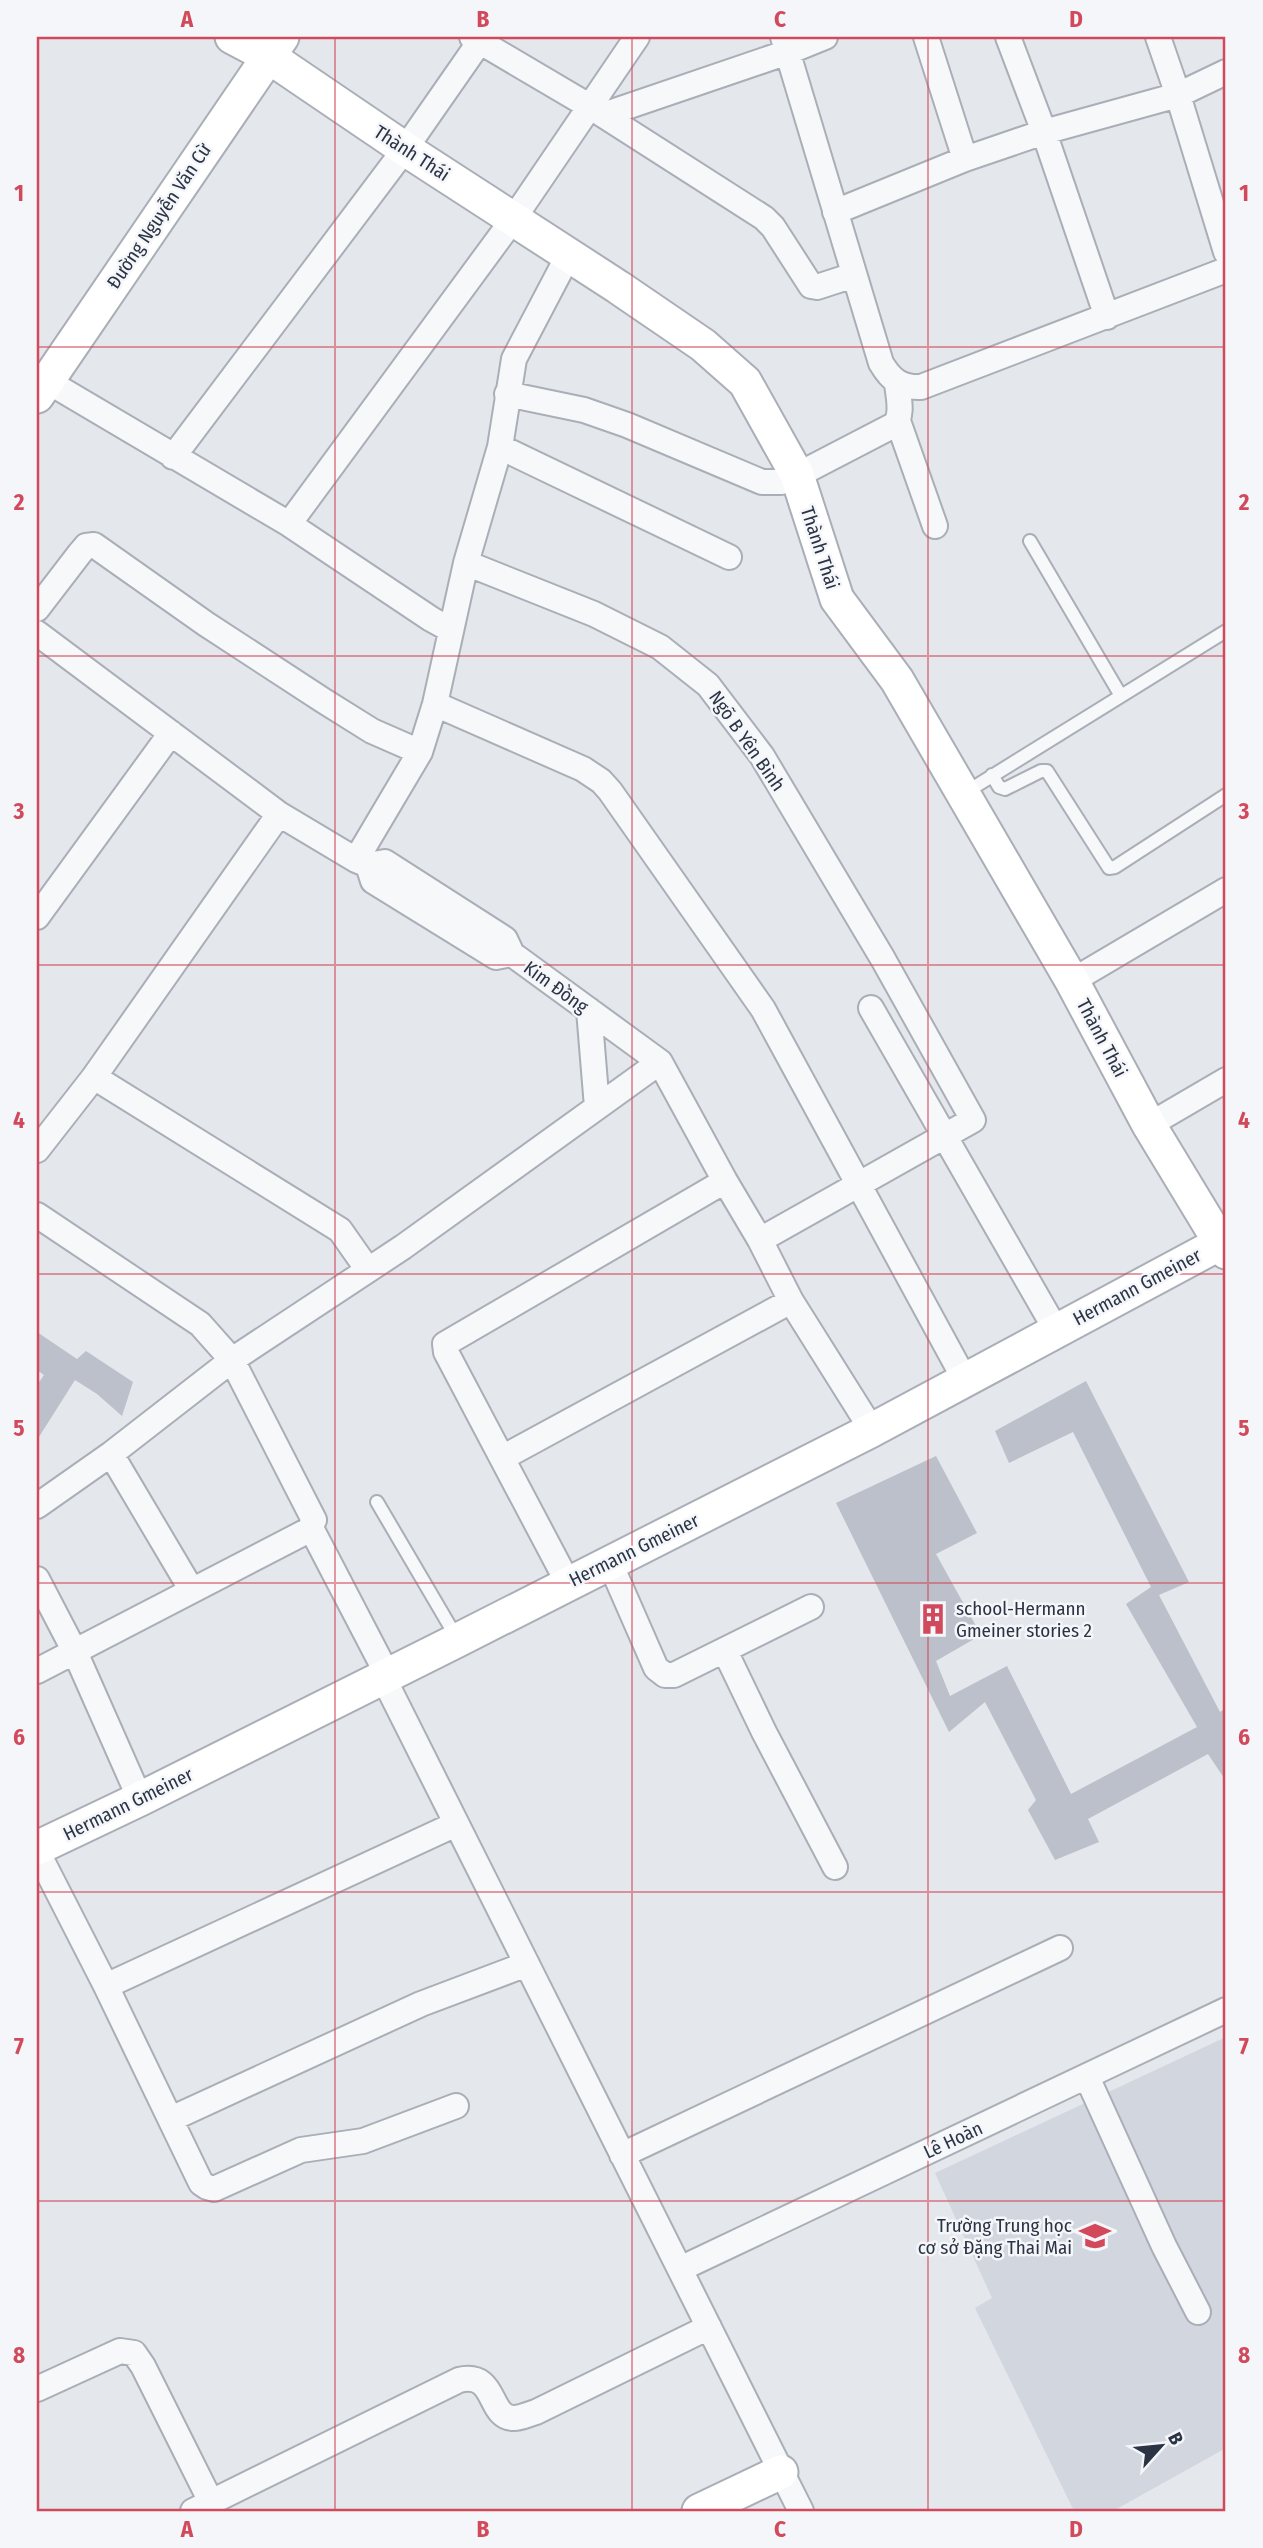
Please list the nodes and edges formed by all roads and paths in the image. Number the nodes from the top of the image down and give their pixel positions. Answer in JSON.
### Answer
{"nodes":[{"id":1,"x":232,"y":37,"type":"edge"},
{"id":2,"x":637,"y":37,"type":"edge"},
{"id":3,"x":825,"y":37,"type":"edge"},
{"id":4,"x":926,"y":37,"type":"edge"},
{"id":5,"x":1008,"y":37,"type":"edge"},
{"id":6,"x":1158,"y":37,"type":"edge"},
{"id":7,"x":478,"y":38,"type":"edge"},
{"id":8,"x":786,"y":45,"type":"edge"},
{"id":9,"x":275,"y":46,"type":"edge"},
{"id":10,"x":1226,"y":72,"type":"edge"},
{"id":11,"x":1178,"y":94,"type":"junction"},
{"id":12,"x":596,"y":111,"type":"junction"},
{"id":13,"x":1044,"y":132,"type":"junction"},
{"id":14,"x":405,"y":149,"type":"junction"},
{"id":15,"x":965,"y":159,"type":"junction"},
{"id":16,"x":835,"y":212,"type":"junction"},
{"id":17,"x":513,"y":218,"type":"junction"},
{"id":18,"x":1226,"y":252,"type":"edge"},
{"id":19,"x":568,"y":256,"type":"junction"},
{"id":20,"x":1226,"y":270,"type":"edge"},
{"id":21,"x":855,"y":275,"type":"junction"},
{"id":22,"x":1107,"y":317,"type":"junction"},
{"id":23,"x":897,"y":383,"type":"junction"},
{"id":24,"x":42,"y":388,"type":"edge"},
{"id":25,"x":507,"y":394,"type":"junction"},
{"id":26,"x":898,"y":421,"type":"junction"},
{"id":27,"x":500,"y":447,"type":"junction"},
{"id":28,"x":173,"y":457,"type":"junction"},
{"id":29,"x":797,"y":475,"type":"junction"},
{"id":30,"x":289,"y":524,"type":"junction"},
{"id":31,"x":935,"y":526,"type":"dead end"},
{"id":32,"x":1030,"y":541,"type":"dead end"},
{"id":33,"x":729,"y":557,"type":"dead end"},
{"id":34,"x":466,"y":563,"type":"junction"},
{"id":35,"x":37,"y":609,"type":"edge"},
{"id":36,"x":451,"y":630,"type":"junction"},
{"id":37,"x":1226,"y":631,"type":"edge"},
{"id":38,"x":37,"y":633,"type":"edge"},
{"id":39,"x":1121,"y":696,"type":"junction"},
{"id":40,"x":435,"y":704,"type":"junction"},
{"id":41,"x":171,"y":733,"type":"junction"},
{"id":42,"x":419,"y":752,"type":"junction"},
{"id":43,"x":992,"y":775,"type":"junction"},
{"id":44,"x":963,"y":794,"type":"junction"},
{"id":45,"x":1226,"y":795,"type":"edge"},
{"id":46,"x":279,"y":814,"type":"junction"},
{"id":47,"x":362,"y":863,"type":"junction"},
{"id":48,"x":1226,"y":891,"type":"edge"},
{"id":49,"x":41,"y":900,"type":"edge"},
{"id":50,"x":1072,"y":981,"type":"junction"},
{"id":51,"x":871,"y":1008,"type":"dead end"},
{"id":52,"x":589,"y":1010,"type":"junction"},
{"id":53,"x":660,"y":1062,"type":"junction"},
{"id":54,"x":94,"y":1077,"type":"junction"},
{"id":55,"x":1226,"y":1080,"type":"edge"},
{"id":56,"x":597,"y":1107,"type":"junction"},
{"id":57,"x":1149,"y":1125,"type":"junction"},
{"id":58,"x":947,"y":1136,"type":"junction"},
{"id":59,"x":37,"y":1150,"type":"edge"},
{"id":60,"x":725,"y":1181,"type":"junction"},
{"id":61,"x":859,"y":1185,"type":"junction"},
{"id":62,"x":37,"y":1215,"type":"edge"},
{"id":63,"x":761,"y":1240,"type":"junction"},
{"id":64,"x":1225,"y":1245,"type":"edge"},
{"id":65,"x":368,"y":1270,"type":"junction"},
{"id":66,"x":791,"y":1301,"type":"junction"},
{"id":67,"x":1056,"y":1330,"type":"junction"},
{"id":68,"x":232,"y":1360,"type":"junction"},
{"id":69,"x":965,"y":1380,"type":"junction"},
{"id":70,"x":872,"y":1430,"type":"junction"},
{"id":71,"x":111,"y":1454,"type":"junction"},
{"id":72,"x":502,"y":1458,"type":"junction"},
{"id":73,"x":377,"y":1502,"type":"dead end"},
{"id":74,"x":37,"y":1506,"type":"edge"},
{"id":75,"x":311,"y":1528,"type":"junction"},
{"id":76,"x":610,"y":1563,"type":"junction"},
{"id":77,"x":37,"y":1579,"type":"edge"},
{"id":78,"x":568,"y":1583,"type":"junction"},
{"id":79,"x":191,"y":1589,"type":"junction"},
{"id":80,"x":811,"y":1607,"type":"dead end"},
{"id":81,"x":458,"y":1640,"type":"junction"},
{"id":82,"x":725,"y":1651,"type":"junction"},
{"id":83,"x":75,"y":1652,"type":"junction"},
{"id":84,"x":37,"y":1671,"type":"edge"},
{"id":85,"x":385,"y":1676,"type":"junction"},
{"id":86,"x":140,"y":1799,"type":"junction"},
{"id":87,"x":456,"y":1824,"type":"junction"},
{"id":88,"x":37,"y":1849,"type":"edge"},
{"id":89,"x":835,"y":1867,"type":"dead end"},
{"id":90,"x":1060,"y":1948,"type":"dead end"},
{"id":91,"x":527,"y":1964,"type":"junction"},
{"id":92,"x":106,"y":1986,"type":"junction"},
{"id":93,"x":1226,"y":2010,"type":"edge"},
{"id":94,"x":1087,"y":2077,"type":"junction"},
{"id":95,"x":456,"y":2106,"type":"dead end"},
{"id":96,"x":172,"y":2119,"type":"junction"},
{"id":97,"x":622,"y":2155,"type":"junction"},
{"id":98,"x":680,"y":2269,"type":"junction"},
{"id":99,"x":1198,"y":2312,"type":"dead end"},
{"id":100,"x":709,"y":2327,"type":"junction"},
{"id":101,"x":37,"y":2389,"type":"edge"},
{"id":102,"x":781,"y":2472,"type":"junction"},
{"id":103,"x":202,"y":2506,"type":"edge"},
{"id":104,"x":699,"y":2511,"type":"edge"},
{"id":105,"x":801,"y":2511,"type":"edge"}],
"edges":[{"from":1,"to":9,"type":"street","name":"Thành Thái"},
{"from":2,"to":12,"type":"street"},
{"from":3,"to":8,"type":"street"},
{"from":4,"to":15,"type":"street"},
{"from":5,"to":13,"type":"street"},
{"from":6,"to":11,"type":"street"},
{"from":7,"to":12,"type":"street"},
{"from":7,"to":14,"type":"street"},
{"from":8,"to":12,"type":"street"},
{"from":8,"to":16,"type":"street"},
{"from":9,"to":14,"type":"street","name":"Thành Thái"},
{"from":9,"to":24,"type":"street","name":"Đường Nguyễn Văn Cừ"},
{"from":10,"to":11,"type":"street"},
{"from":11,"to":13,"type":"street"},
{"from":11,"to":18,"type":"street"},
{"from":12,"to":17,"type":"street"},
{"from":12,"to":21,"type":"street"},
{"from":13,"to":15,"type":"street"},
{"from":13,"to":22,"type":"street"},
{"from":14,"to":17,"type":"street","name":"Thành Thái"},
{"from":14,"to":28,"type":"street"},
{"from":15,"to":16,"type":"street"},
{"from":16,"to":21,"type":"street"},
{"from":17,"to":19,"type":"street","name":"Thành Thái"},
{"from":17,"to":30,"type":"street"},
{"from":19,"to":25,"type":"street"},
{"from":19,"to":29,"type":"street","name":"Thành Thái"},
{"from":20,"to":22,"type":"street"},
{"from":21,"to":23,"type":"street"},
{"from":22,"to":23,"type":"street"},
{"from":23,"to":26,"type":"street"},
{"from":24,"to":28,"type":"street"},
{"from":25,"to":27,"type":"street"},
{"from":25,"to":29,"type":"street"},
{"from":26,"to":29,"type":"street"},
{"from":26,"to":31,"type":"street"},
{"from":27,"to":33,"type":"street"},
{"from":27,"to":34,"type":"street"},
{"from":28,"to":30,"type":"street"},
{"from":29,"to":44,"type":"street","name":"Thành Thái"},
{"from":30,"to":36,"type":"street"},
{"from":32,"to":39,"type":"lane"},
{"from":34,"to":36,"type":"street"},
{"from":34,"to":58,"type":"street","name":"Ngõ B Yên Bình"},
{"from":35,"to":42,"type":"street"},
{"from":36,"to":40,"type":"street"},
{"from":37,"to":39,"type":"lane"},
{"from":38,"to":41,"type":"street"},
{"from":39,"to":43,"type":"lane"},
{"from":40,"to":42,"type":"street"},
{"from":40,"to":61,"type":"street"},
{"from":41,"to":46,"type":"street"},
{"from":41,"to":49,"type":"street"},
{"from":42,"to":47,"type":"street"},
{"from":43,"to":44,"type":"lane"},
{"from":43,"to":45,"type":"lane"},
{"from":44,"to":50,"type":"street","name":"Thành Thái"},
{"from":46,"to":47,"type":"street"},
{"from":46,"to":54,"type":"street"},
{"from":47,"to":52,"type":"street","name":"Kim Đồng"},
{"from":48,"to":50,"type":"street"},
{"from":50,"to":57,"type":"street","name":"Thành Thái"},
{"from":51,"to":58,"type":"street"},
{"from":52,"to":53,"type":"street","name":"Kim Đồng"},
{"from":52,"to":56,"type":"street"},
{"from":53,"to":56,"type":"street"},
{"from":53,"to":60,"type":"street","name":"Kim Đồng"},
{"from":54,"to":59,"type":"street"},
{"from":54,"to":65,"type":"street"},
{"from":55,"to":57,"type":"street"},
{"from":56,"to":65,"type":"street"},
{"from":57,"to":64,"type":"street","name":"Thành Thái"},
{"from":58,"to":61,"type":"street"},
{"from":58,"to":67,"type":"street"},
{"from":60,"to":63,"type":"street","name":"Kim Đồng"},
{"from":60,"to":72,"type":"street"},
{"from":61,"to":63,"type":"street"},
{"from":61,"to":69,"type":"street"},
{"from":62,"to":68,"type":"street"},
{"from":63,"to":66,"type":"street","name":"Kim Đồng"},
{"from":64,"to":67,"type":"street","name":"Hermann Gmeiner"},
{"from":65,"to":68,"type":"street"},
{"from":66,"to":70,"type":"street","name":"Kim Đồng"},
{"from":66,"to":72,"type":"street"},
{"from":67,"to":69,"type":"street","name":"Hermann Gmeiner"},
{"from":68,"to":71,"type":"street"},
{"from":68,"to":75,"type":"street"},
{"from":69,"to":70,"type":"street","name":"Hermann Gmeiner"},
{"from":70,"to":76,"type":"street","name":"Hermann Gmeiner"},
{"from":71,"to":74,"type":"street"},
{"from":71,"to":79,"type":"street"},
{"from":72,"to":78,"type":"street"},
{"from":73,"to":81,"type":"lane"},
{"from":75,"to":79,"type":"street"},
{"from":75,"to":85,"type":"street"},
{"from":76,"to":78,"type":"street","name":"Hermann Gmeiner"},
{"from":76,"to":82,"type":"street"},
{"from":77,"to":83,"type":"street"},
{"from":78,"to":81,"type":"street","name":"Hermann Gmeiner"},
{"from":79,"to":83,"type":"street"},
{"from":80,"to":82,"type":"street"},
{"from":81,"to":85,"type":"street","name":"Hermann Gmeiner"},
{"from":82,"to":89,"type":"street"},
{"from":83,"to":84,"type":"street"},
{"from":83,"to":86,"type":"street"},
{"from":85,"to":86,"type":"street","name":"Hermann Gmeiner"},
{"from":85,"to":87,"type":"street"},
{"from":86,"to":88,"type":"street","name":"Hermann Gmeiner"},
{"from":87,"to":91,"type":"street"},
{"from":87,"to":92,"type":"street"},
{"from":88,"to":92,"type":"street"},
{"from":90,"to":97,"type":"street"},
{"from":91,"to":96,"type":"street"},
{"from":91,"to":97,"type":"street"},
{"from":92,"to":96,"type":"street"},
{"from":93,"to":94,"type":"street","name":"Lê Hoàn"},
{"from":94,"to":98,"type":"street","name":"Lê Hoàn"},
{"from":94,"to":99,"type":"street"},
{"from":95,"to":96,"type":"street"},
{"from":97,"to":98,"type":"street"},
{"from":98,"to":100,"type":"street"},
{"from":100,"to":102,"type":"street"},
{"from":100,"to":103,"type":"street"},
{"from":101,"to":103,"type":"street"},
{"from":102,"to":104,"type":"street"},
{"from":102,"to":105,"type":"street"}]}
